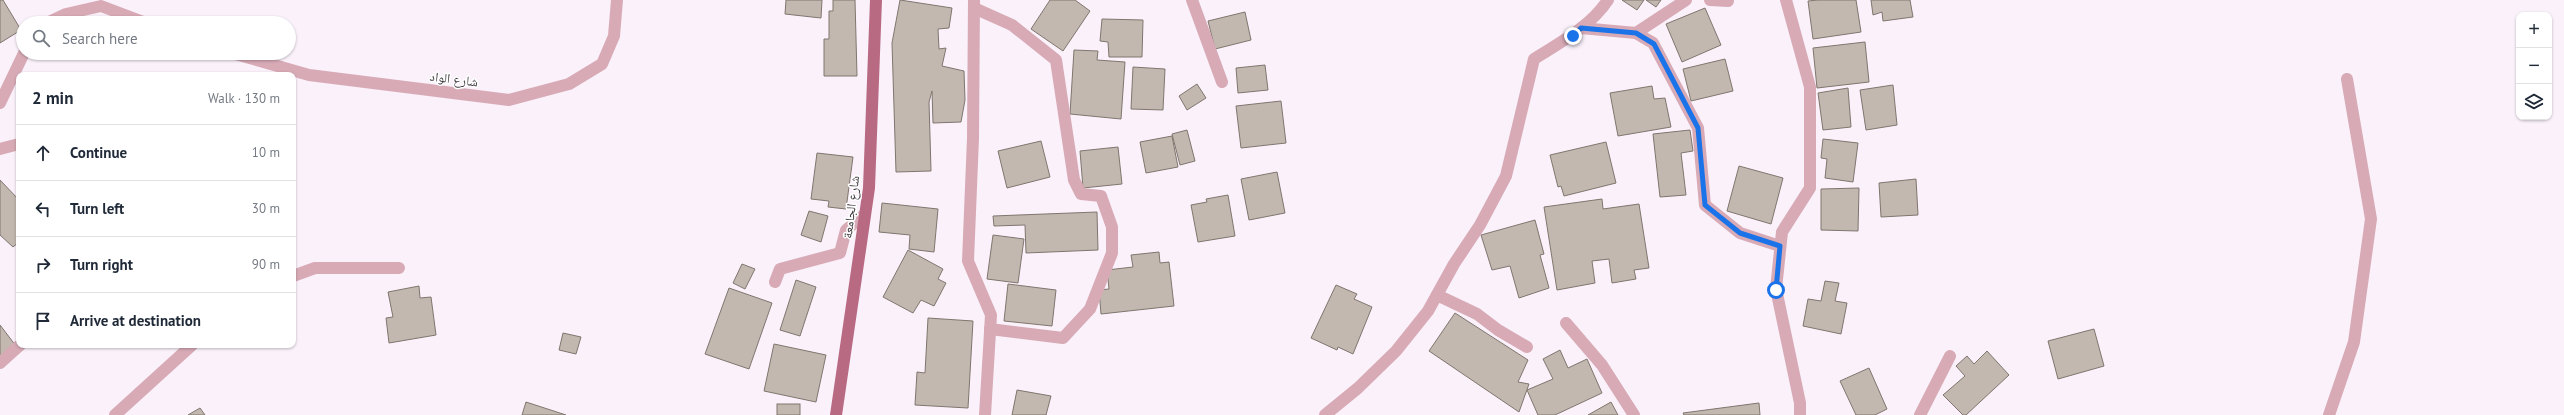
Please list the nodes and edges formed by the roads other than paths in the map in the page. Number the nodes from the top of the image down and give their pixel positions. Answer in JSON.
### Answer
{"nodes":[{"id":1,"x":617,"y":0,"type":"edge"},
{"id":2,"x":877,"y":0,"type":"edge"},
{"id":3,"x":1192,"y":0,"type":"edge"},
{"id":4,"x":1608,"y":0,"type":"edge"},
{"id":5,"x":1686,"y":0,"type":"edge"},
{"id":6,"x":1710,"y":0,"type":"edge"},
{"id":7,"x":1786,"y":0,"type":"edge"},
{"id":8,"x":1728,"y":1,"type":"dead end"},
{"id":9,"x":974,"y":4,"type":"edge"},
{"id":10,"x":62,"y":16,"type":"edge"},
{"id":11,"x":127,"y":16,"type":"edge"},
{"id":12,"x":1581,"y":28,"type":"junction"},
{"id":13,"x":1636,"y":33,"type":"junction"},
{"id":14,"x":21,"y":60,"type":"edge"},
{"id":15,"x":256,"y":60,"type":"edge"},
{"id":16,"x":2347,"y":79,"type":"dead end"},
{"id":17,"x":1222,"y":82,"type":"dead end"},
{"id":18,"x":0,"y":103,"type":"edge"},
{"id":19,"x":16,"y":145,"type":"edge"},
{"id":20,"x":0,"y":149,"type":"edge"},
{"id":21,"x":865,"y":214,"type":"junction"},
{"id":22,"x":1780,"y":246,"type":"junction"},
{"id":23,"x":399,"y":268,"type":"dead end"},
{"id":24,"x":296,"y":275,"type":"edge"},
{"id":25,"x":775,"y":282,"type":"dead end"},
{"id":26,"x":1437,"y":295,"type":"junction"},
{"id":27,"x":1566,"y":323,"type":"dead end"},
{"id":28,"x":990,"y":329,"type":"junction"},
{"id":29,"x":1526,"y":347,"type":"dead end"},
{"id":30,"x":17,"y":348,"type":"edge"},
{"id":31,"x":189,"y":348,"type":"edge"},
{"id":32,"x":1950,"y":356,"type":"dead end"},
{"id":33,"x":0,"y":363,"type":"edge"},
{"id":34,"x":115,"y":415,"type":"edge"},
{"id":35,"x":836,"y":415,"type":"edge"},
{"id":36,"x":985,"y":415,"type":"edge"},
{"id":37,"x":1325,"y":415,"type":"edge"},
{"id":38,"x":1634,"y":415,"type":"edge"},
{"id":39,"x":1800,"y":415,"type":"edge"},
{"id":40,"x":1920,"y":415,"type":"edge"},
{"id":41,"x":2328,"y":415,"type":"edge"}],
"edges":[{"from":1,"to":15,"type":"street","name":"شارع الواد"},
{"from":2,"to":21,"type":"main road","name":"شارع الجامعة"},
{"from":3,"to":17,"type":"street"},
{"from":4,"to":12,"type":"street"},
{"from":5,"to":13,"type":"street"},
{"from":6,"to":8,"type":"street"},
{"from":7,"to":22,"type":"street"},
{"from":9,"to":28,"type":"street"},
{"from":9,"to":28,"type":"street"},
{"from":10,"to":11,"type":"street"},
{"from":12,"to":13,"type":"street"},
{"from":12,"to":26,"type":"street"},
{"from":13,"to":22,"type":"street"},
{"from":14,"to":18,"type":"street"},
{"from":16,"to":41,"type":"street"},
{"from":19,"to":20,"type":"street"},
{"from":21,"to":25,"type":"street"},
{"from":21,"to":35,"type":"main road","name":"شارع الجامعة"},
{"from":22,"to":39,"type":"street"},
{"from":23,"to":24,"type":"street"},
{"from":26,"to":29,"type":"street"},
{"from":26,"to":37,"type":"street"},
{"from":27,"to":38,"type":"street"},
{"from":28,"to":36,"type":"street"},
{"from":30,"to":33,"type":"street"},
{"from":31,"to":34,"type":"street"},
{"from":32,"to":40,"type":"street"}]}
